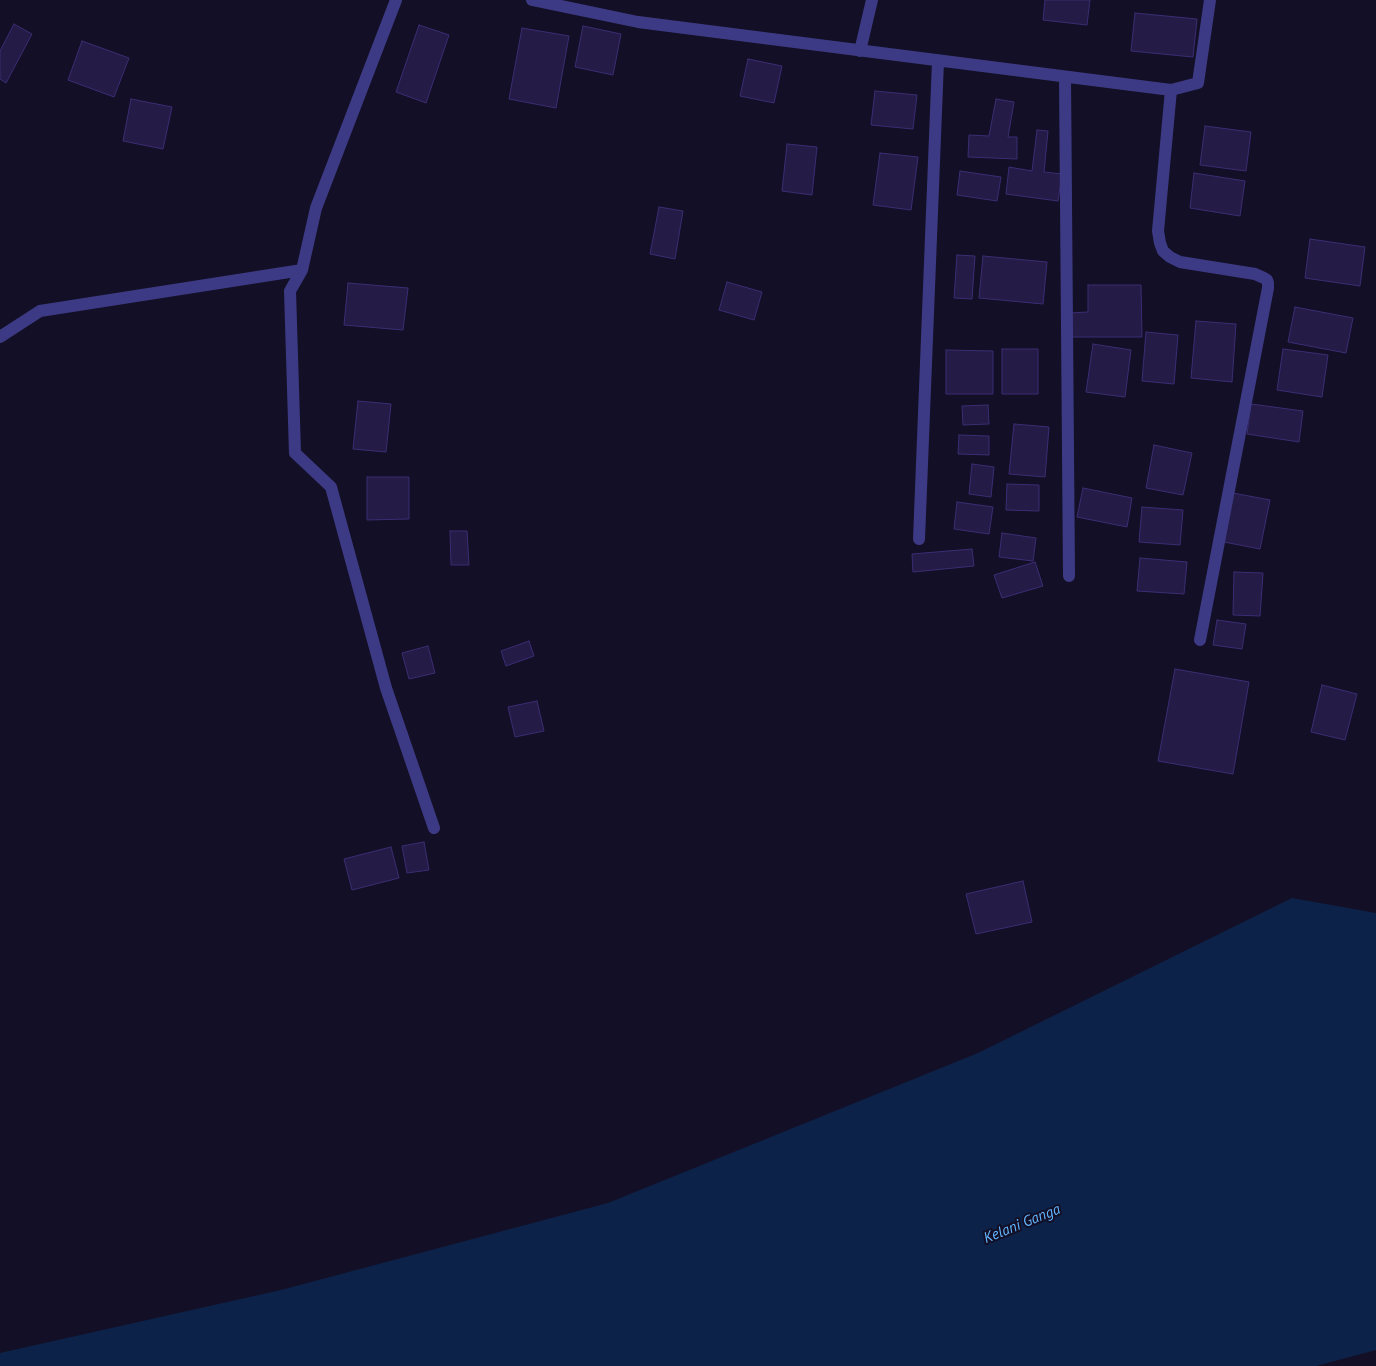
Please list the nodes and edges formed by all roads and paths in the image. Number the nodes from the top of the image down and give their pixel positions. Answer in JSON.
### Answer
{"nodes":[{"id":1,"x":396,"y":0,"type":"edge"},
{"id":2,"x":532,"y":0,"type":"edge"},
{"id":3,"x":872,"y":0,"type":"edge"},
{"id":4,"x":1210,"y":0,"type":"edge"},
{"id":5,"x":860,"y":51,"type":"junction"},
{"id":6,"x":938,"y":61,"type":"junction"},
{"id":7,"x":1065,"y":77,"type":"junction"},
{"id":8,"x":1171,"y":90,"type":"junction"},
{"id":9,"x":302,"y":270,"type":"junction"},
{"id":10,"x":0,"y":337,"type":"edge"},
{"id":11,"x":918,"y":539,"type":"dead end"},
{"id":12,"x":1069,"y":576,"type":"dead end"},
{"id":13,"x":1200,"y":640,"type":"dead end"},
{"id":14,"x":434,"y":828,"type":"dead end"}],
"edges":[{"from":1,"to":9,"type":"street"},
{"from":2,"to":5,"type":"street"},
{"from":3,"to":5,"type":"street"},
{"from":4,"to":8,"type":"street"},
{"from":5,"to":6,"type":"street"},
{"from":6,"to":7,"type":"street"},
{"from":6,"to":11,"type":"street"},
{"from":7,"to":8,"type":"street"},
{"from":7,"to":12,"type":"street"},
{"from":8,"to":13,"type":"street"},
{"from":9,"to":10,"type":"street"},
{"from":9,"to":14,"type":"street"}]}
